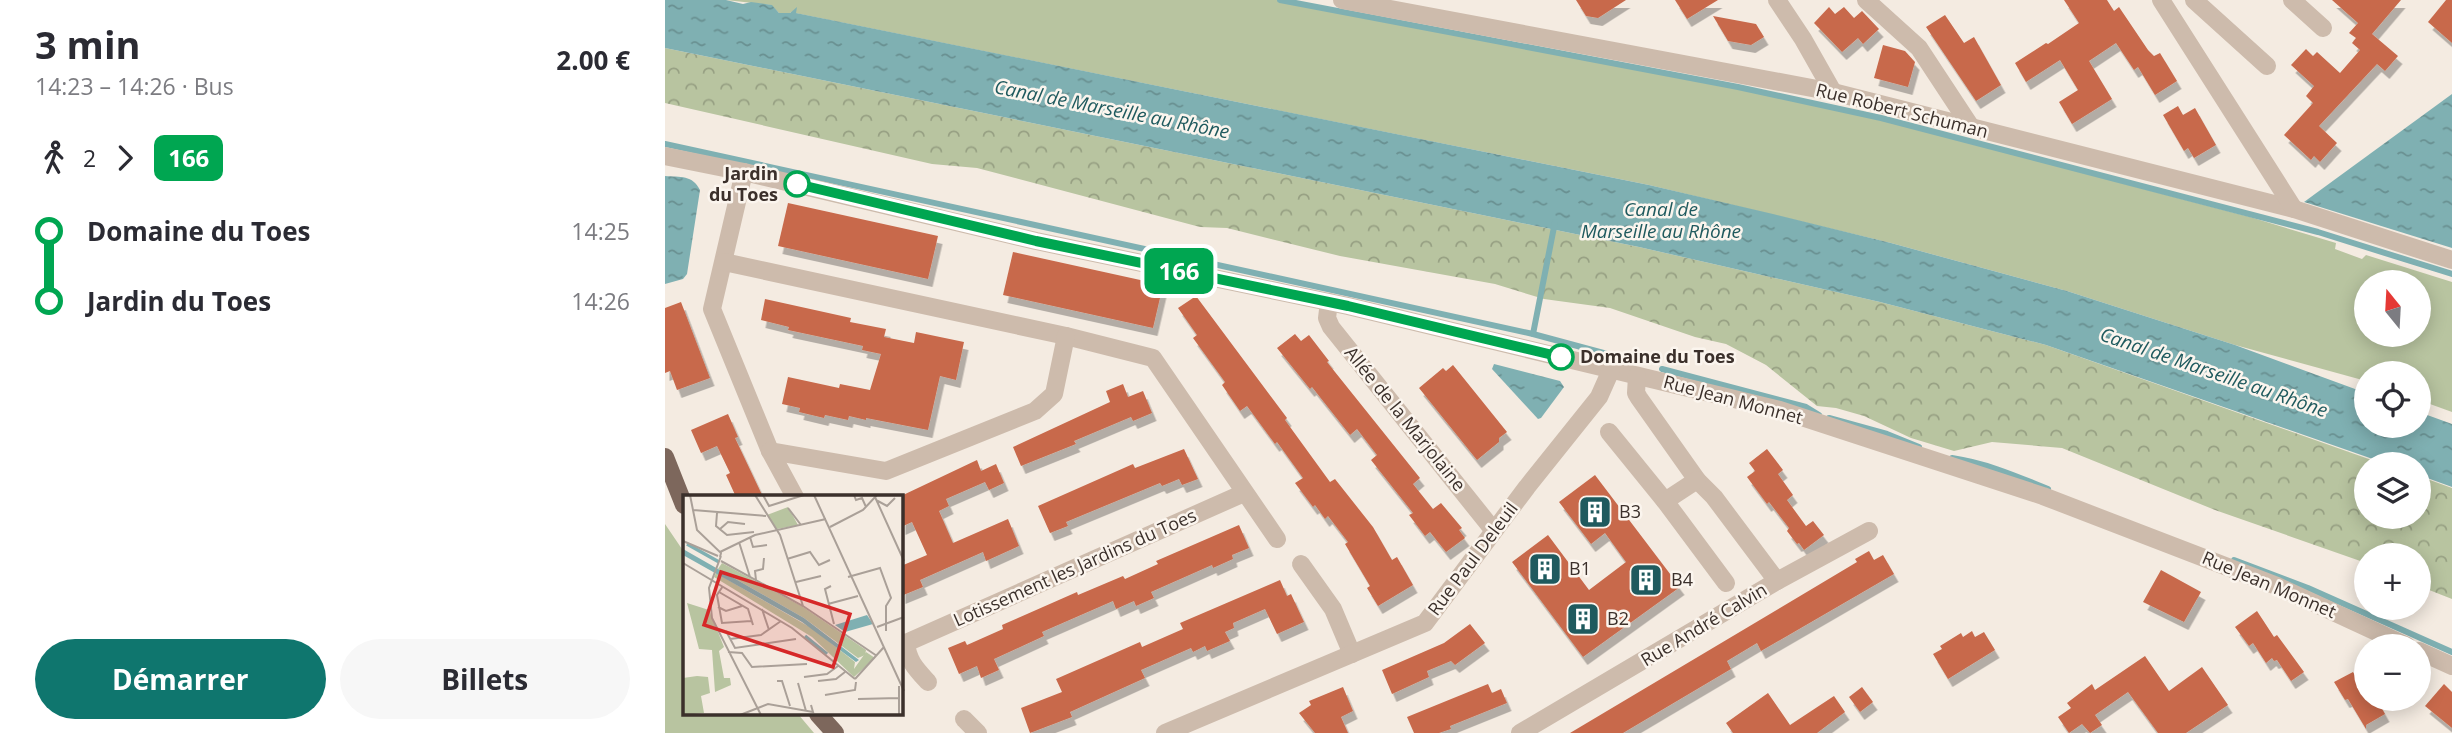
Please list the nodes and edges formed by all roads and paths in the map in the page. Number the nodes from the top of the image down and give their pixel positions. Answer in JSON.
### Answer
{"nodes":[{"id":1,"x":1342,"y":0,"type":"edge"},
{"id":2,"x":1777,"y":0,"type":"edge"},
{"id":3,"x":1866,"y":0,"type":"edge"},
{"id":4,"x":2161,"y":0,"type":"edge"},
{"id":5,"x":2194,"y":0,"type":"edge"},
{"id":6,"x":2292,"y":0,"type":"edge"},
{"id":7,"x":2323,"y":28,"type":"dead end"},
{"id":8,"x":2267,"y":66,"type":"dead end"},
{"id":9,"x":1833,"y":92,"type":"junction"},
{"id":10,"x":1971,"y":127,"type":"junction"},
{"id":11,"x":665,"y":156,"type":"edge"},
{"id":12,"x":744,"y":172,"type":"junction"},
{"id":13,"x":2294,"y":209,"type":"junction"},
{"id":14,"x":2452,"y":260,"type":"edge"},
{"id":15,"x":724,"y":262,"type":"junction"},
{"id":16,"x":1329,"y":302,"type":"junction"},
{"id":17,"x":1066,"y":336,"type":"junction"},
{"id":18,"x":1611,"y":370,"type":"junction"},
{"id":19,"x":1637,"y":376,"type":"junction"},
{"id":20,"x":1609,"y":432,"type":"dead end"},
{"id":21,"x":770,"y":451,"type":"junction"},
{"id":22,"x":665,"y":457,"type":"edge"},
{"id":23,"x":1697,"y":480,"type":"junction"},
{"id":24,"x":1244,"y":493,"type":"junction"},
{"id":25,"x":794,"y":495,"type":"edge"},
{"id":26,"x":1665,"y":500,"type":"junction"},
{"id":27,"x":683,"y":502,"type":"edge"},
{"id":28,"x":1494,"y":531,"type":"junction"},
{"id":29,"x":1869,"y":531,"type":"dead end"},
{"id":30,"x":1277,"y":539,"type":"dead end"},
{"id":31,"x":1301,"y":564,"type":"dead end"},
{"id":32,"x":1777,"y":581,"type":"junction"},
{"id":33,"x":1726,"y":583,"type":"dead end"},
{"id":34,"x":2381,"y":634,"type":"edge"},
{"id":35,"x":904,"y":643,"type":"edge"},
{"id":36,"x":1352,"y":654,"type":"junction"},
{"id":37,"x":2431,"y":656,"type":"edge"},
{"id":38,"x":2452,"y":666,"type":"edge"},
{"id":39,"x":928,"y":682,"type":"dead end"},
{"id":40,"x":820,"y":716,"type":"edge"},
{"id":41,"x":964,"y":719,"type":"dead end"},
{"id":42,"x":835,"y":733,"type":"edge"},
{"id":43,"x":978,"y":733,"type":"edge"},
{"id":44,"x":1165,"y":733,"type":"edge"},
{"id":45,"x":1520,"y":733,"type":"edge"}],
"edges":[{"from":1,"to":9,"type":"street","name":"Rue Robert Schuman"},
{"from":2,"to":9,"type":"street"},
{"from":3,"to":10,"type":"street"},
{"from":4,"to":13,"type":"street"},
{"from":5,"to":8,"type":"street"},
{"from":6,"to":7,"type":"street"},
{"from":9,"to":10,"type":"street","name":"Rue Robert Schuman"},
{"from":10,"to":13,"type":"street","name":"Rue Robert Schuman"},
{"from":11,"to":12,"type":"street","name":"Rue Jean Monnet"},
{"from":12,"to":15,"type":"street"},
{"from":12,"to":16,"type":"street","name":"Rue Jean Monnet"},
{"from":13,"to":14,"type":"street","name":"Rue Robert Schuman"},
{"from":15,"to":17,"type":"street"},
{"from":15,"to":21,"type":"street"},
{"from":16,"to":18,"type":"street","name":"Rue Jean Monnet"},
{"from":16,"to":28,"type":"street","name":"Allée de la Marjolaine"},
{"from":17,"to":21,"type":"street"},
{"from":17,"to":24,"type":"street"},
{"from":18,"to":19,"type":"street","name":"Rue Jean Monnet"},
{"from":18,"to":28,"type":"street","name":"Rue Paul Deleuil"},
{"from":19,"to":23,"type":"street","name":"Rue André Calvin"},
{"from":19,"to":34,"type":"street","name":"Rue Jean Monnet"},
{"from":20,"to":26,"type":"street"},
{"from":21,"to":25,"type":"street"},
{"from":22,"to":27,"type":"main road"},
{"from":23,"to":26,"type":"street"},
{"from":23,"to":32,"type":"street","name":"Rue André Calvin"},
{"from":24,"to":30,"type":"street"},
{"from":24,"to":35,"type":"street","name":"Lotissement les Jardins du Toes"},
{"from":26,"to":33,"type":"street"},
{"from":28,"to":36,"type":"street","name":"Rue Paul Deleuil"},
{"from":29,"to":32,"type":"street"},
{"from":31,"to":36,"type":"street"},
{"from":32,"to":45,"type":"street","name":"Rue André Calvin"},
{"from":35,"to":39,"type":"street","name":"Lotissement les Jardins du Toes"},
{"from":36,"to":44,"type":"street","name":"Rue Paul Deleuil"},
{"from":37,"to":38,"type":"street"},
{"from":40,"to":42,"type":"main road"},
{"from":41,"to":43,"type":"street"}]}
